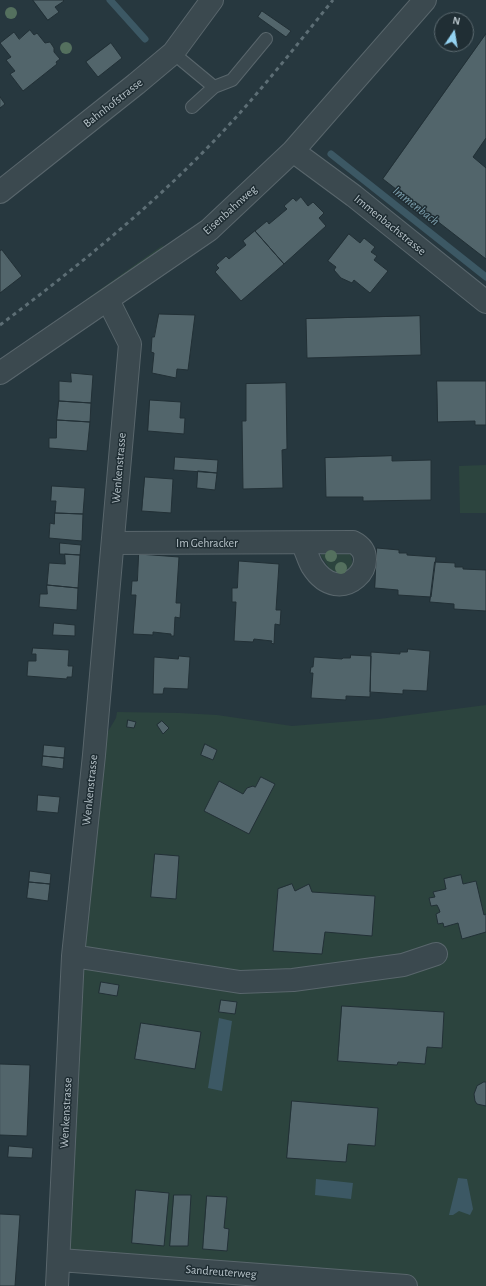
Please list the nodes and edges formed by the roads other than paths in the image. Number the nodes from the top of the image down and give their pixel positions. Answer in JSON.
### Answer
{"nodes":[{"id":1,"x":212,"y":0,"type":"edge"},
{"id":2,"x":423,"y":2,"type":"edge"},
{"id":3,"x":266,"y":40,"type":"dead end"},
{"id":4,"x":173,"y":53,"type":"junction"},
{"id":5,"x":214,"y":87,"type":"junction"},
{"id":6,"x":192,"y":107,"type":"dead end"},
{"id":7,"x":293,"y":151,"type":"junction"},
{"id":8,"x":0,"y":192,"type":"edge"},
{"id":9,"x":108,"y":300,"type":"junction"},
{"id":10,"x":486,"y":302,"type":"edge"},
{"id":11,"x":0,"y":373,"type":"edge"},
{"id":12,"x":112,"y":543,"type":"junction"},
{"id":13,"x":302,"y":543,"type":"dead end"},
{"id":14,"x":436,"y":954,"type":"dead end"},
{"id":15,"x":73,"y":956,"type":"junction"},
{"id":16,"x":60,"y":1260,"type":"junction"},
{"id":17,"x":58,"y":1286,"type":"edge"},
{"id":18,"x":406,"y":1286,"type":"edge"}],
"edges":[{"from":1,"to":4,"type":"street","name":"Bahnhofstrasse"},
{"from":2,"to":7,"type":"street","name":"Eisenbahnweg"},
{"from":3,"to":5,"type":"lane"},
{"from":4,"to":5,"type":"lane"},
{"from":4,"to":8,"type":"street","name":"Bahnhofstrasse"},
{"from":5,"to":6,"type":"lane"},
{"from":7,"to":9,"type":"street","name":"Eisenbahnweg"},
{"from":7,"to":10,"type":"street","name":"Immenbachstrasse"},
{"from":9,"to":11,"type":"street","name":"Eisenbahnweg"},
{"from":9,"to":12,"type":"street","name":"Wenkenstrasse"},
{"from":12,"to":13,"type":"street","name":"Im Gehracker"},
{"from":12,"to":15,"type":"street","name":"Wenkenstrasse"},
{"from":14,"to":15,"type":"street"},
{"from":15,"to":16,"type":"street","name":"Wenkenstrasse"},
{"from":16,"to":17,"type":"street","name":"Wenkenstrasse"},
{"from":16,"to":18,"type":"street","name":"Sandreuterweg"}]}
